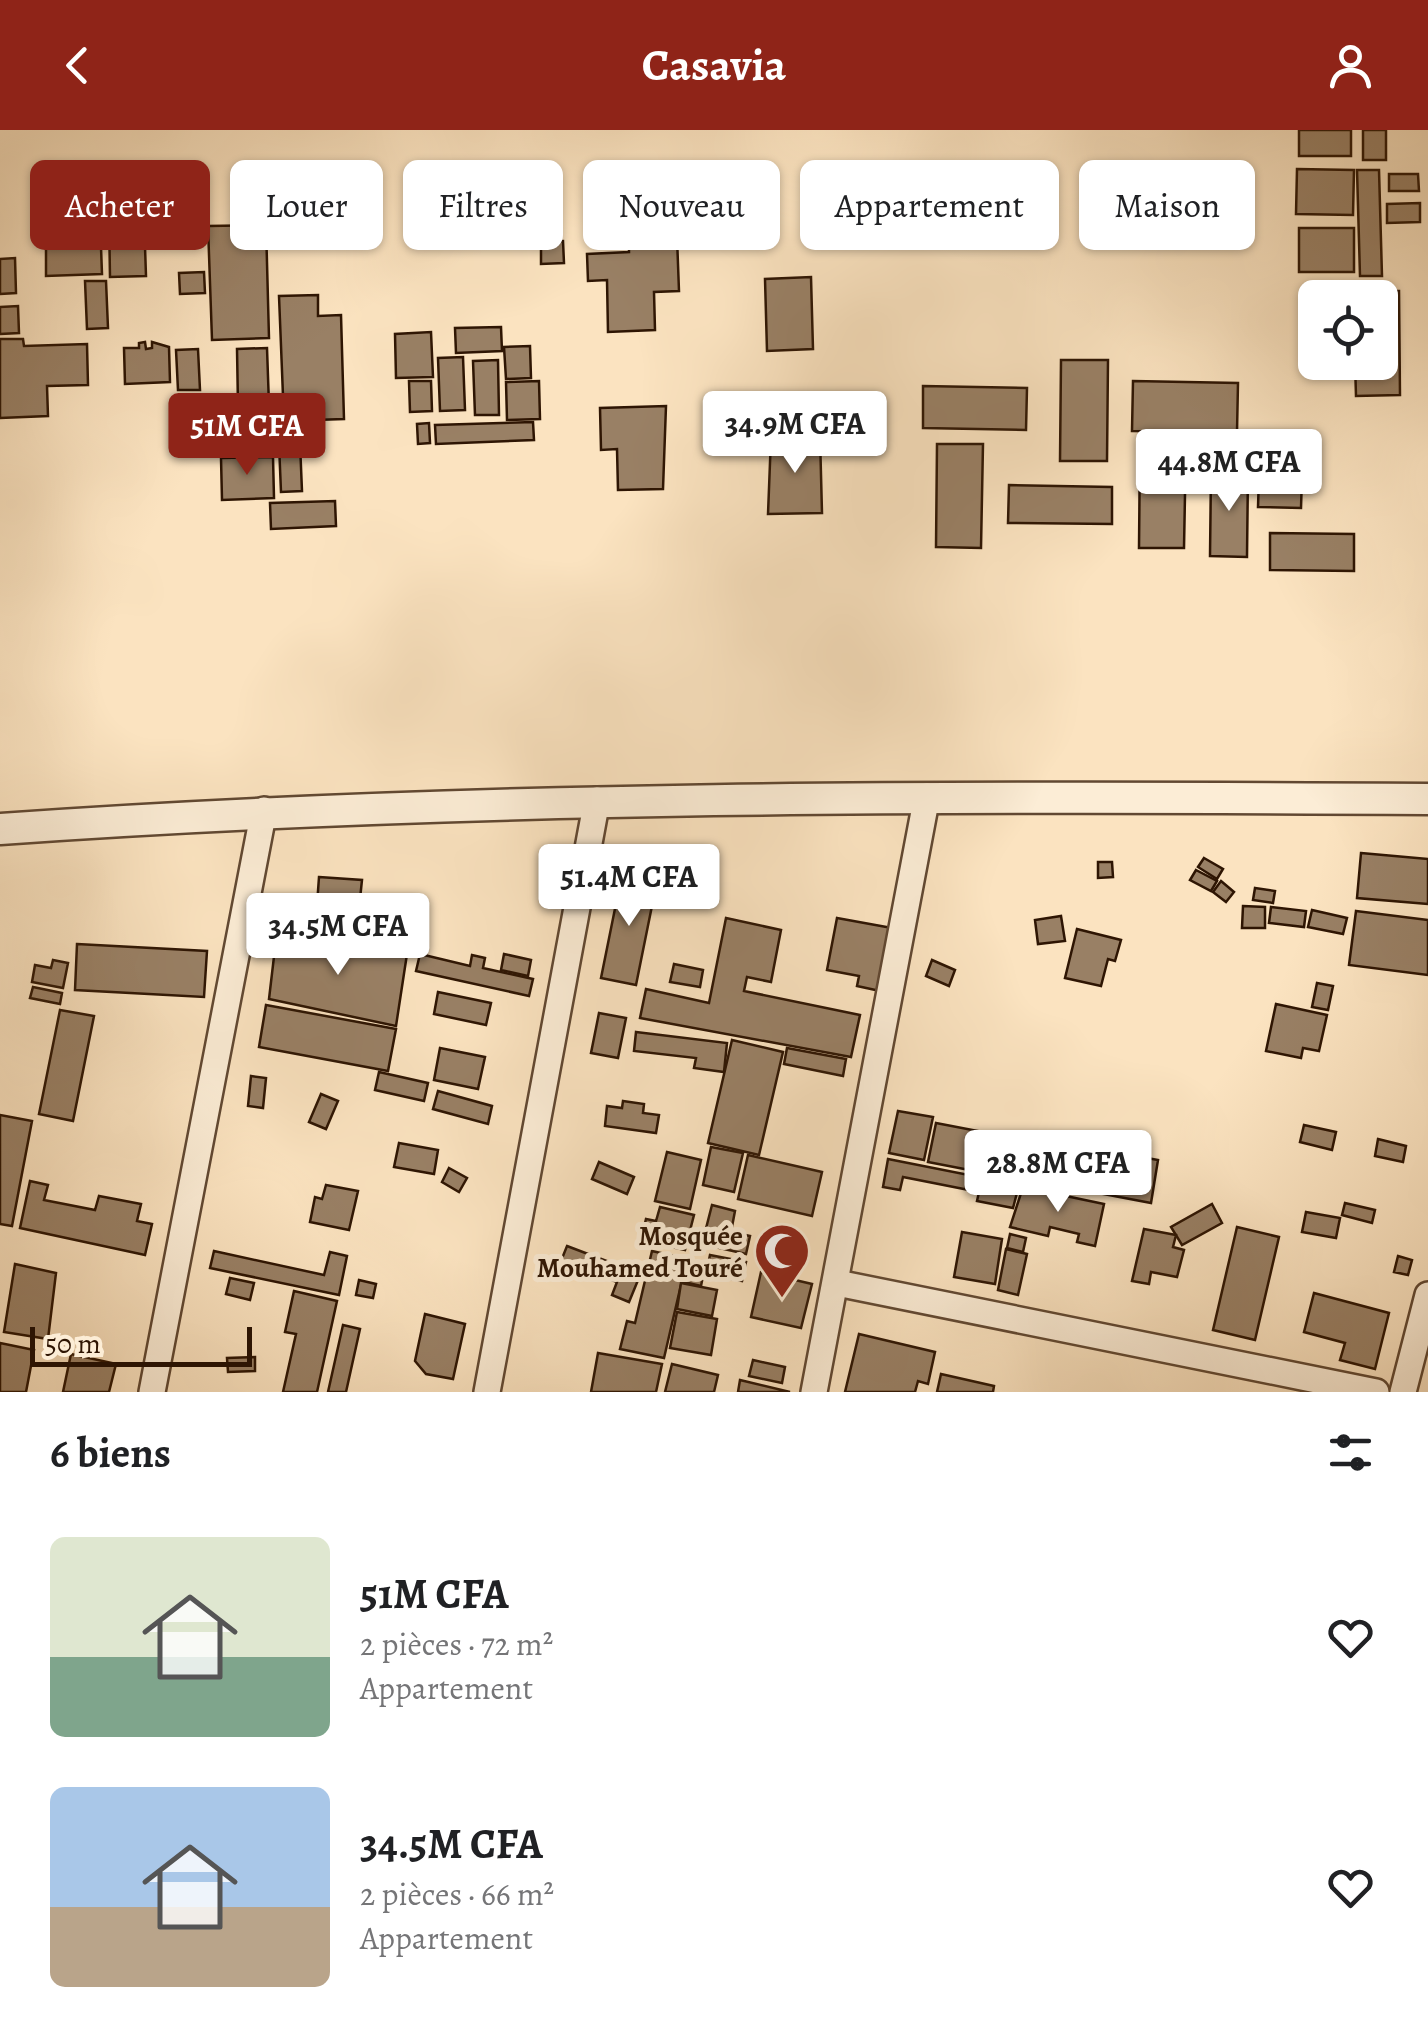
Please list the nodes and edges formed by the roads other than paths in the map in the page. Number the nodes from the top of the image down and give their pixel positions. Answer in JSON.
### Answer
{"nodes":[{"id":1,"x":927,"y":796,"type":"junction"},
{"id":2,"x":597,"y":800,"type":"junction"},
{"id":3,"x":1428,"y":800,"type":"edge"},
{"id":4,"x":264,"y":810,"type":"junction"},
{"id":5,"x":0,"y":829,"type":"edge"},
{"id":6,"x":838,"y":1282,"type":"junction"},
{"id":7,"x":1428,"y":1295,"type":"edge"},
{"id":8,"x":152,"y":1392,"type":"edge"},
{"id":9,"x":487,"y":1392,"type":"edge"},
{"id":10,"x":814,"y":1392,"type":"edge"},
{"id":11,"x":1376,"y":1392,"type":"edge"},
{"id":12,"x":1403,"y":1392,"type":"edge"}],
"edges":[{"from":1,"to":2,"type":"street"},
{"from":1,"to":3,"type":"street"},
{"from":1,"to":6,"type":"street"},
{"from":2,"to":4,"type":"street"},
{"from":2,"to":9,"type":"street"},
{"from":4,"to":5,"type":"street"},
{"from":4,"to":8,"type":"street"},
{"from":6,"to":10,"type":"street"},
{"from":6,"to":11,"type":"street"},
{"from":7,"to":12,"type":"street"}]}
